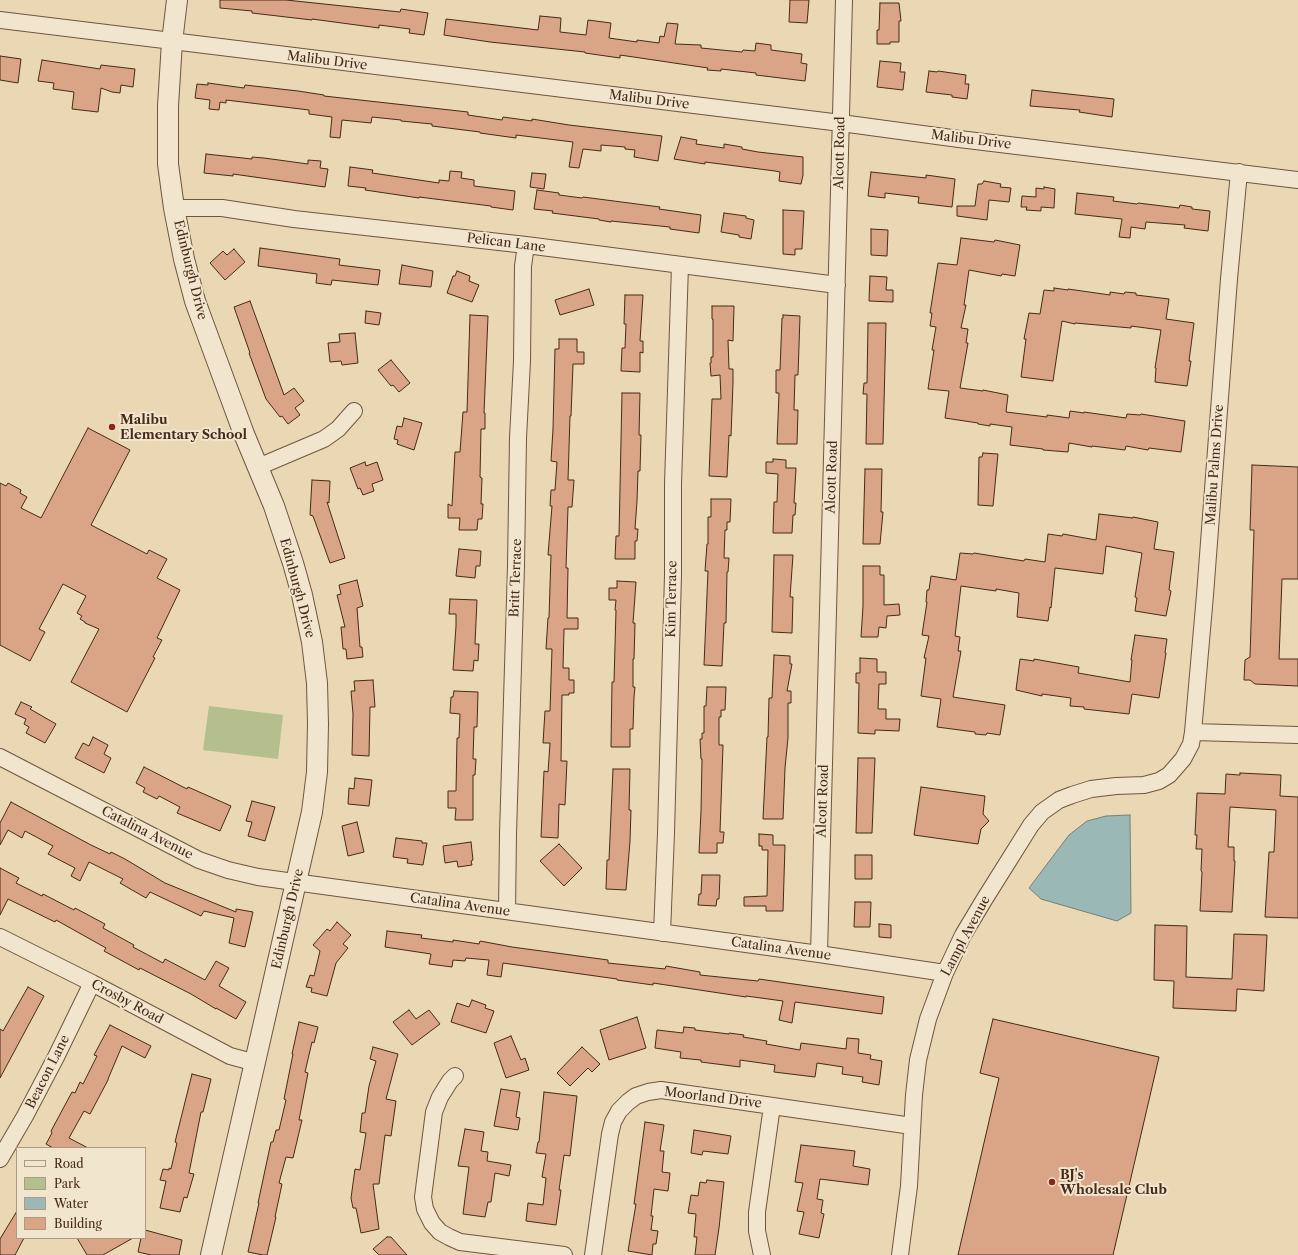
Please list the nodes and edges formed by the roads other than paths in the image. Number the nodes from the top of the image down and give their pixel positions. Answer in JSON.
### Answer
{"nodes":[{"id":1,"x":177,"y":0,"type":"edge"},
{"id":2,"x":844,"y":0,"type":"edge"},
{"id":3,"x":0,"y":20,"type":"edge"},
{"id":4,"x":172,"y":42,"type":"junction"},
{"id":5,"x":841,"y":123,"type":"junction"},
{"id":6,"x":1239,"y":172,"type":"junction"},
{"id":7,"x":1298,"y":180,"type":"edge"},
{"id":8,"x":174,"y":208,"type":"junction"},
{"id":9,"x":526,"y":245,"type":"junction"},
{"id":10,"x":680,"y":265,"type":"junction"},
{"id":11,"x":837,"y":285,"type":"junction"},
{"id":12,"x":354,"y":411,"type":"dead end"},
{"id":13,"x":258,"y":467,"type":"junction"},
{"id":14,"x":1193,"y":732,"type":"junction"},
{"id":15,"x":1298,"y":735,"type":"edge"},
{"id":16,"x":0,"y":756,"type":"edge"},
{"id":17,"x":1185,"y":756,"type":"joint"},
{"id":18,"x":297,"y":883,"type":"junction"},
{"id":19,"x":507,"y":911,"type":"junction"},
{"id":20,"x":662,"y":933,"type":"junction"},
{"id":21,"x":0,"y":937,"type":"edge"},
{"id":22,"x":819,"y":954,"type":"junction"},
{"id":23,"x":945,"y":973,"type":"junction"},
{"id":24,"x":92,"y":983,"type":"junction"},
{"id":25,"x":256,"y":1063,"type":"junction"},
{"id":26,"x":455,"y":1076,"type":"dead end"},
{"id":27,"x":772,"y":1106,"type":"junction"},
{"id":28,"x":912,"y":1126,"type":"junction"},
{"id":29,"x":0,"y":1160,"type":"edge"},
{"id":30,"x":211,"y":1255,"type":"edge"},
{"id":31,"x":564,"y":1255,"type":"edge"},
{"id":32,"x":593,"y":1255,"type":"edge"},
{"id":33,"x":762,"y":1255,"type":"edge"},
{"id":34,"x":900,"y":1255,"type":"edge"}],
"edges":[{"from":1,"to":4,"type":"street","name":"Edinburgh Drive"},
{"from":2,"to":5,"type":"street","name":"Alcott Road"},
{"from":3,"to":4,"type":"street","name":"Malibu Drive"},
{"from":4,"to":5,"type":"street","name":"Malibu Drive"},
{"from":4,"to":8,"type":"street","name":"Edinburgh Drive"},
{"from":5,"to":6,"type":"street","name":"Malibu Drive"},
{"from":5,"to":11,"type":"street","name":"Alcott Road"},
{"from":6,"to":7,"type":"street","name":"Malibu Drive"},
{"from":6,"to":14,"type":"street","name":"Malibu Palms Drive"},
{"from":8,"to":9,"type":"street","name":"Pelican Lane"},
{"from":8,"to":13,"type":"street","name":"Edinburgh Drive"},
{"from":9,"to":10,"type":"street","name":"Pelican Lane"},
{"from":9,"to":19,"type":"street","name":"Britt Terrace"},
{"from":10,"to":11,"type":"street","name":"Pelican Lane"},
{"from":10,"to":20,"type":"street","name":"Kim Terrace"},
{"from":11,"to":22,"type":"street","name":"Alcott Road"},
{"from":12,"to":13,"type":"street"},
{"from":13,"to":18,"type":"street","name":"Edinburgh Drive"},
{"from":14,"to":15,"type":"street"},
{"from":14,"to":17,"type":"street","name":"Malibu Palms Drive"},
{"from":16,"to":18,"type":"street","name":"Catalina Avenue"},
{"from":17,"to":23,"type":"street","name":"Lampl Avenue"},
{"from":18,"to":19,"type":"street","name":"Catalina Avenue"},
{"from":18,"to":25,"type":"street","name":"Edinburgh Drive"},
{"from":19,"to":20,"type":"street","name":"Catalina Avenue"},
{"from":20,"to":22,"type":"street","name":"Catalina Avenue"},
{"from":21,"to":24,"type":"street","name":"Crosby Road"},
{"from":22,"to":23,"type":"street","name":"Catalina Avenue"},
{"from":23,"to":28,"type":"street","name":"Lampl Avenue"},
{"from":24,"to":25,"type":"street","name":"Crosby Road"},
{"from":24,"to":29,"type":"street","name":"Beacon Lane"},
{"from":25,"to":30,"type":"street","name":"Edinburgh Drive"},
{"from":26,"to":31,"type":"street"},
{"from":27,"to":28,"type":"street","name":"Moorland Drive"},
{"from":27,"to":32,"type":"street","name":"Moorland Drive"},
{"from":27,"to":33,"type":"street"},
{"from":28,"to":34,"type":"street","name":"Lampl Avenue"}]}
